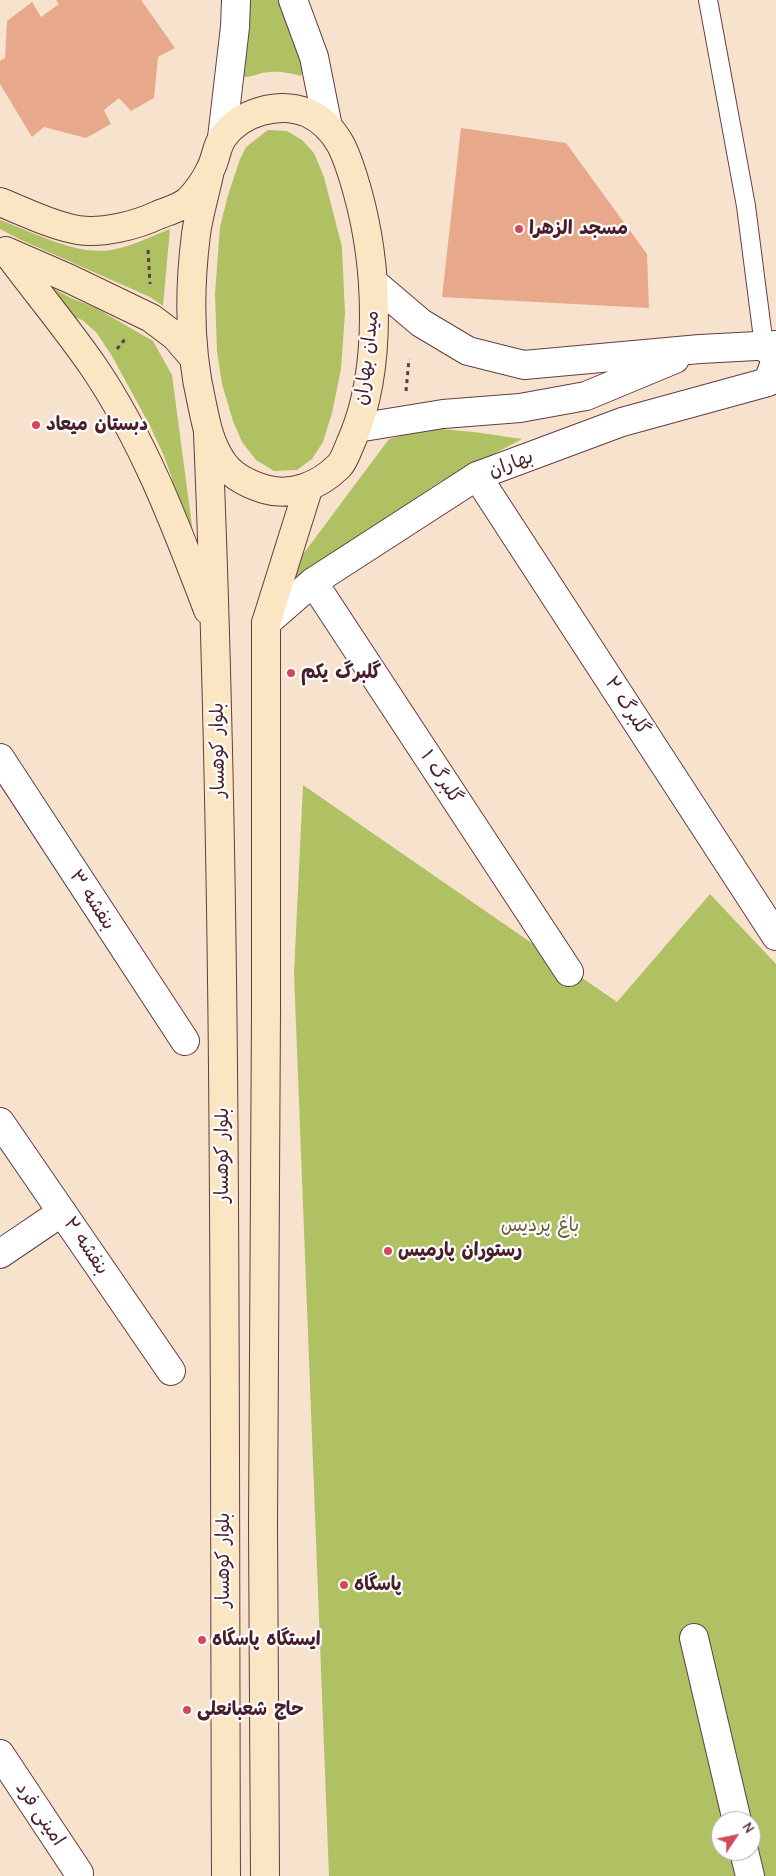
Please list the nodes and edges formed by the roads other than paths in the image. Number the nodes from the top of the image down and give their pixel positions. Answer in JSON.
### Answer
{"nodes":[{"id":1,"x":236,"y":0,"type":"edge"},
{"id":2,"x":293,"y":0,"type":"edge"},
{"id":3,"x":708,"y":0,"type":"edge"},
{"id":4,"x":328,"y":126,"type":"junction"},
{"id":5,"x":222,"y":138,"type":"junction"},
{"id":6,"x":210,"y":170,"type":"junction"},
{"id":7,"x":0,"y":202,"type":"edge"},
{"id":8,"x":3,"y":249,"type":"edge"},
{"id":9,"x":374,"y":283,"type":"junction"},
{"id":10,"x":776,"y":346,"type":"edge"},
{"id":11,"x":700,"y":349,"type":"junction"},
{"id":12,"x":194,"y":358,"type":"junction"},
{"id":13,"x":772,"y":370,"type":"edge"},
{"id":14,"x":357,"y":428,"type":"junction"},
{"id":15,"x":208,"y":433,"type":"junction"},
{"id":16,"x":477,"y":476,"type":"junction"},
{"id":17,"x":308,"y":489,"type":"junction"},
{"id":18,"x":313,"y":582,"type":"junction"},
{"id":19,"x":266,"y":623,"type":"junction"},
{"id":20,"x":217,"y":632,"type":"junction"},
{"id":21,"x":0,"y":758,"type":"edge"},
{"id":22,"x":776,"y":936,"type":"edge"},
{"id":23,"x":569,"y":972,"type":"dead end"},
{"id":24,"x":185,"y":1041,"type":"dead end"},
{"id":25,"x":0,"y":1122,"type":"edge"},
{"id":26,"x":62,"y":1212,"type":"junction"},
{"id":27,"x":0,"y":1254,"type":"edge"},
{"id":28,"x":171,"y":1371,"type":"dead end"},
{"id":29,"x":694,"y":1638,"type":"dead end"},
{"id":30,"x":0,"y":1754,"type":"edge"},
{"id":31,"x":735,"y":1811,"type":"edge"},
{"id":32,"x":746,"y":1861,"type":"edge"},
{"id":33,"x":79,"y":1873,"type":"dead end"},
{"id":34,"x":226,"y":1876,"type":"edge"},
{"id":35,"x":265,"y":1876,"type":"edge"},
{"id":36,"x":750,"y":1876,"type":"edge"}],
"edges":[{"from":1,"to":5,"type":"street"},
{"from":2,"to":4,"type":"street"},
{"from":3,"to":13,"type":"lane"},
{"from":4,"to":5,"type":"main road","name":"میدان بهاران"},
{"from":4,"to":9,"type":"main road","name":"میدان بهاران"},
{"from":5,"to":6,"type":"main road","name":"میدان بهاران"},
{"from":6,"to":7,"type":"main road"},
{"from":6,"to":12,"type":"main road","name":"میدان بهاران"},
{"from":8,"to":12,"type":"main road"},
{"from":8,"to":20,"type":"main road"},
{"from":9,"to":11,"type":"street"},
{"from":9,"to":14,"type":"main road","name":"میدان بهاران"},
{"from":10,"to":11,"type":"street"},
{"from":11,"to":14,"type":"street"},
{"from":12,"to":15,"type":"main road","name":"میدان بهاران"},
{"from":13,"to":16,"type":"street","name":"بهاران"},
{"from":14,"to":17,"type":"main road","name":"میدان بهاران"},
{"from":15,"to":17,"type":"main road","name":"میدان بهاران"},
{"from":15,"to":20,"type":"main road","name":"بلوار کوهسار"},
{"from":16,"to":18,"type":"street","name":"بهاران"},
{"from":16,"to":22,"type":"street","name":"گلبرگ ۲"},
{"from":17,"to":19,"type":"main road","name":"بلوار کوهسار"},
{"from":18,"to":19,"type":"street","name":"بهاران"},
{"from":18,"to":23,"type":"street","name":"گلبرگ ۱"},
{"from":19,"to":35,"type":"main road","name":"بلوار کوهسار"},
{"from":20,"to":34,"type":"main road","name":"بلوار کوهسار"},
{"from":21,"to":24,"type":"street","name":"بنفشه ۳"},
{"from":25,"to":26,"type":"street","name":"بنفشه ۲"},
{"from":26,"to":27,"type":"street"},
{"from":26,"to":28,"type":"street","name":"بنفشه ۲"},
{"from":29,"to":31,"type":"street"},
{"from":30,"to":33,"type":"street","name":"امینی فرد"},
{"from":32,"to":36,"type":"street"}]}
